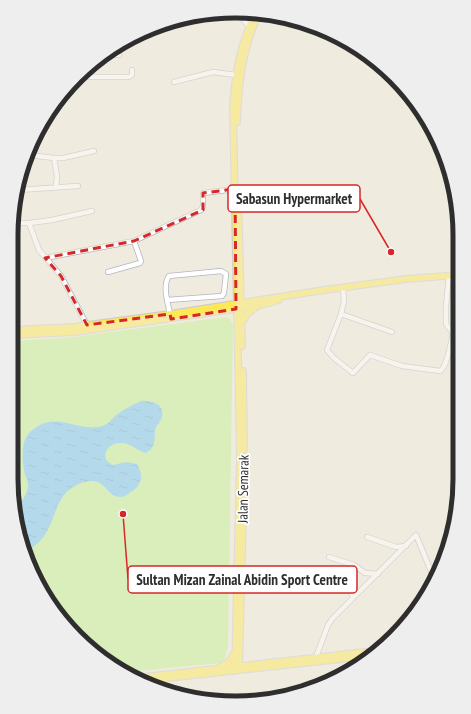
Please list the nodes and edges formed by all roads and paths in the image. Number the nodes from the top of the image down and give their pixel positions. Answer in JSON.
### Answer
{"nodes":[{"id":1,"x":244,"y":18,"type":"edge"},
{"id":2,"x":253,"y":18,"type":"edge"},
{"id":3,"x":257,"y":19,"type":"edge"},
{"id":4,"x":249,"y":26,"type":"junction"},
{"id":5,"x":115,"y":55,"type":"edge"},
{"id":6,"x":119,"y":55,"type":"dead end"},
{"id":7,"x":132,"y":70,"type":"dead end"},
{"id":8,"x":236,"y":74,"type":"junction"},
{"id":9,"x":87,"y":77,"type":"edge"},
{"id":10,"x":174,"y":82,"type":"dead end"},
{"id":11,"x":94,"y":151,"type":"dead end"},
{"id":12,"x":34,"y":156,"type":"edge"},
{"id":13,"x":54,"y":158,"type":"junction"},
{"id":14,"x":78,"y":186,"type":"dead end"},
{"id":15,"x":56,"y":187,"type":"junction"},
{"id":16,"x":235,"y":189,"type":"junction"},
{"id":17,"x":23,"y":190,"type":"edge"},
{"id":18,"x":92,"y":211,"type":"dead end"},
{"id":19,"x":18,"y":223,"type":"edge"},
{"id":20,"x":29,"y":223,"type":"junction"},
{"id":21,"x":134,"y":241,"type":"junction"},
{"id":22,"x":45,"y":258,"type":"junction"},
{"id":23,"x":108,"y":272,"type":"dead end"},
{"id":24,"x":449,"y":275,"type":"junction"},
{"id":25,"x":453,"y":275,"type":"edge"},
{"id":26,"x":240,"y":283,"type":"junction"},
{"id":27,"x":342,"y":288,"type":"junction"},
{"id":28,"x":236,"y":292,"type":"junction"},
{"id":29,"x":167,"y":300,"type":"junction"},
{"id":30,"x":256,"y":303,"type":"junction"},
{"id":31,"x":218,"y":306,"type":"junction"},
{"id":32,"x":239,"y":306,"type":"junction"},
{"id":33,"x":226,"y":310,"type":"junction"},
{"id":34,"x":341,"y":314,"type":"junction"},
{"id":35,"x":170,"y":317,"type":"junction"},
{"id":36,"x":240,"y":322,"type":"junction"},
{"id":37,"x":87,"y":325,"type":"junction"},
{"id":38,"x":18,"y":330,"type":"edge"},
{"id":39,"x":392,"y":332,"type":"dead end"},
{"id":40,"x":18,"y":336,"type":"edge"},
{"id":41,"x":367,"y":537,"type":"dead end"},
{"id":42,"x":406,"y":546,"type":"junction"},
{"id":43,"x":329,"y":556,"type":"dead end"},
{"id":44,"x":432,"y":573,"type":"edge"},
{"id":45,"x":378,"y":574,"type":"junction"},
{"id":46,"x":335,"y":577,"type":"dead end"},
{"id":47,"x":354,"y":597,"type":"junction"},
{"id":48,"x":238,"y":650,"type":"junction"},
{"id":49,"x":367,"y":652,"type":"edge"},
{"id":50,"x":316,"y":657,"type":"junction"},
{"id":51,"x":359,"y":657,"type":"edge"},
{"id":52,"x":251,"y":664,"type":"junction"},
{"id":53,"x":218,"y":668,"type":"junction"},
{"id":54,"x":237,"y":668,"type":"junction"},
{"id":55,"x":146,"y":677,"type":"edge"},
{"id":56,"x":156,"y":680,"type":"edge"}],
"edges":[{"from":1,"to":4,"type":"street"},
{"from":2,"to":4,"type":"main road"},
{"from":3,"to":26,"type":"main road"},
{"from":4,"to":8,"type":"main road"},
{"from":5,"to":6,"type":"street"},
{"from":7,"to":9,"type":"street"},
{"from":8,"to":10,"type":"street"},
{"from":8,"to":16,"type":"main road"},
{"from":11,"to":13,"type":"street"},
{"from":12,"to":13,"type":"street"},
{"from":13,"to":15,"type":"street"},
{"from":14,"to":15,"type":"street"},
{"from":15,"to":17,"type":"street"},
{"from":16,"to":21,"type":"street"},
{"from":16,"to":28,"type":"main road"},
{"from":18,"to":20,"type":"street"},
{"from":19,"to":20,"type":"street"},
{"from":20,"to":22,"type":"street"},
{"from":21,"to":22,"type":"street"},
{"from":21,"to":23,"type":"street"},
{"from":22,"to":37,"type":"street"},
{"from":24,"to":25,"type":"main road"},
{"from":24,"to":27,"type":"main road"},
{"from":24,"to":34,"type":"street"},
{"from":26,"to":30,"type":"main road"},
{"from":26,"to":32,"type":"main road"},
{"from":27,"to":30,"type":"main road"},
{"from":27,"to":34,"type":"street"},
{"from":28,"to":31,"type":"main road"},
{"from":28,"to":32,"type":"main road"},
{"from":29,"to":29,"type":"street"},
{"from":29,"to":35,"type":"street"},
{"from":30,"to":32,"type":"main road"},
{"from":30,"to":36,"type":"main road"},
{"from":31,"to":32,"type":"main road"},
{"from":31,"to":35,"type":"main road"},
{"from":32,"to":33,"type":"main road"},
{"from":32,"to":36,"type":"main road","name":"Jalan Semarak"},
{"from":33,"to":35,"type":"main road"},
{"from":33,"to":36,"type":"main road"},
{"from":34,"to":39,"type":"street"},
{"from":35,"to":37,"type":"main road"},
{"from":35,"to":40,"type":"main road"},
{"from":36,"to":48,"type":"main road","name":"Jalan Semarak"},
{"from":37,"to":38,"type":"main road"},
{"from":41,"to":42,"type":"street"},
{"from":42,"to":44,"type":"street"},
{"from":42,"to":45,"type":"street"},
{"from":43,"to":45,"type":"street"},
{"from":45,"to":47,"type":"street"},
{"from":46,"to":47,"type":"street"},
{"from":47,"to":50,"type":"street"},
{"from":48,"to":52,"type":"main road"},
{"from":48,"to":53,"type":"main road"},
{"from":48,"to":54,"type":"main road","name":"Jalan Semarak"},
{"from":49,"to":50,"type":"main road"},
{"from":50,"to":52,"type":"main road"},
{"from":51,"to":54,"type":"main road"},
{"from":52,"to":54,"type":"main road"},
{"from":53,"to":54,"type":"main road"},
{"from":53,"to":55,"type":"main road"},
{"from":54,"to":56,"type":"main road"}]}
